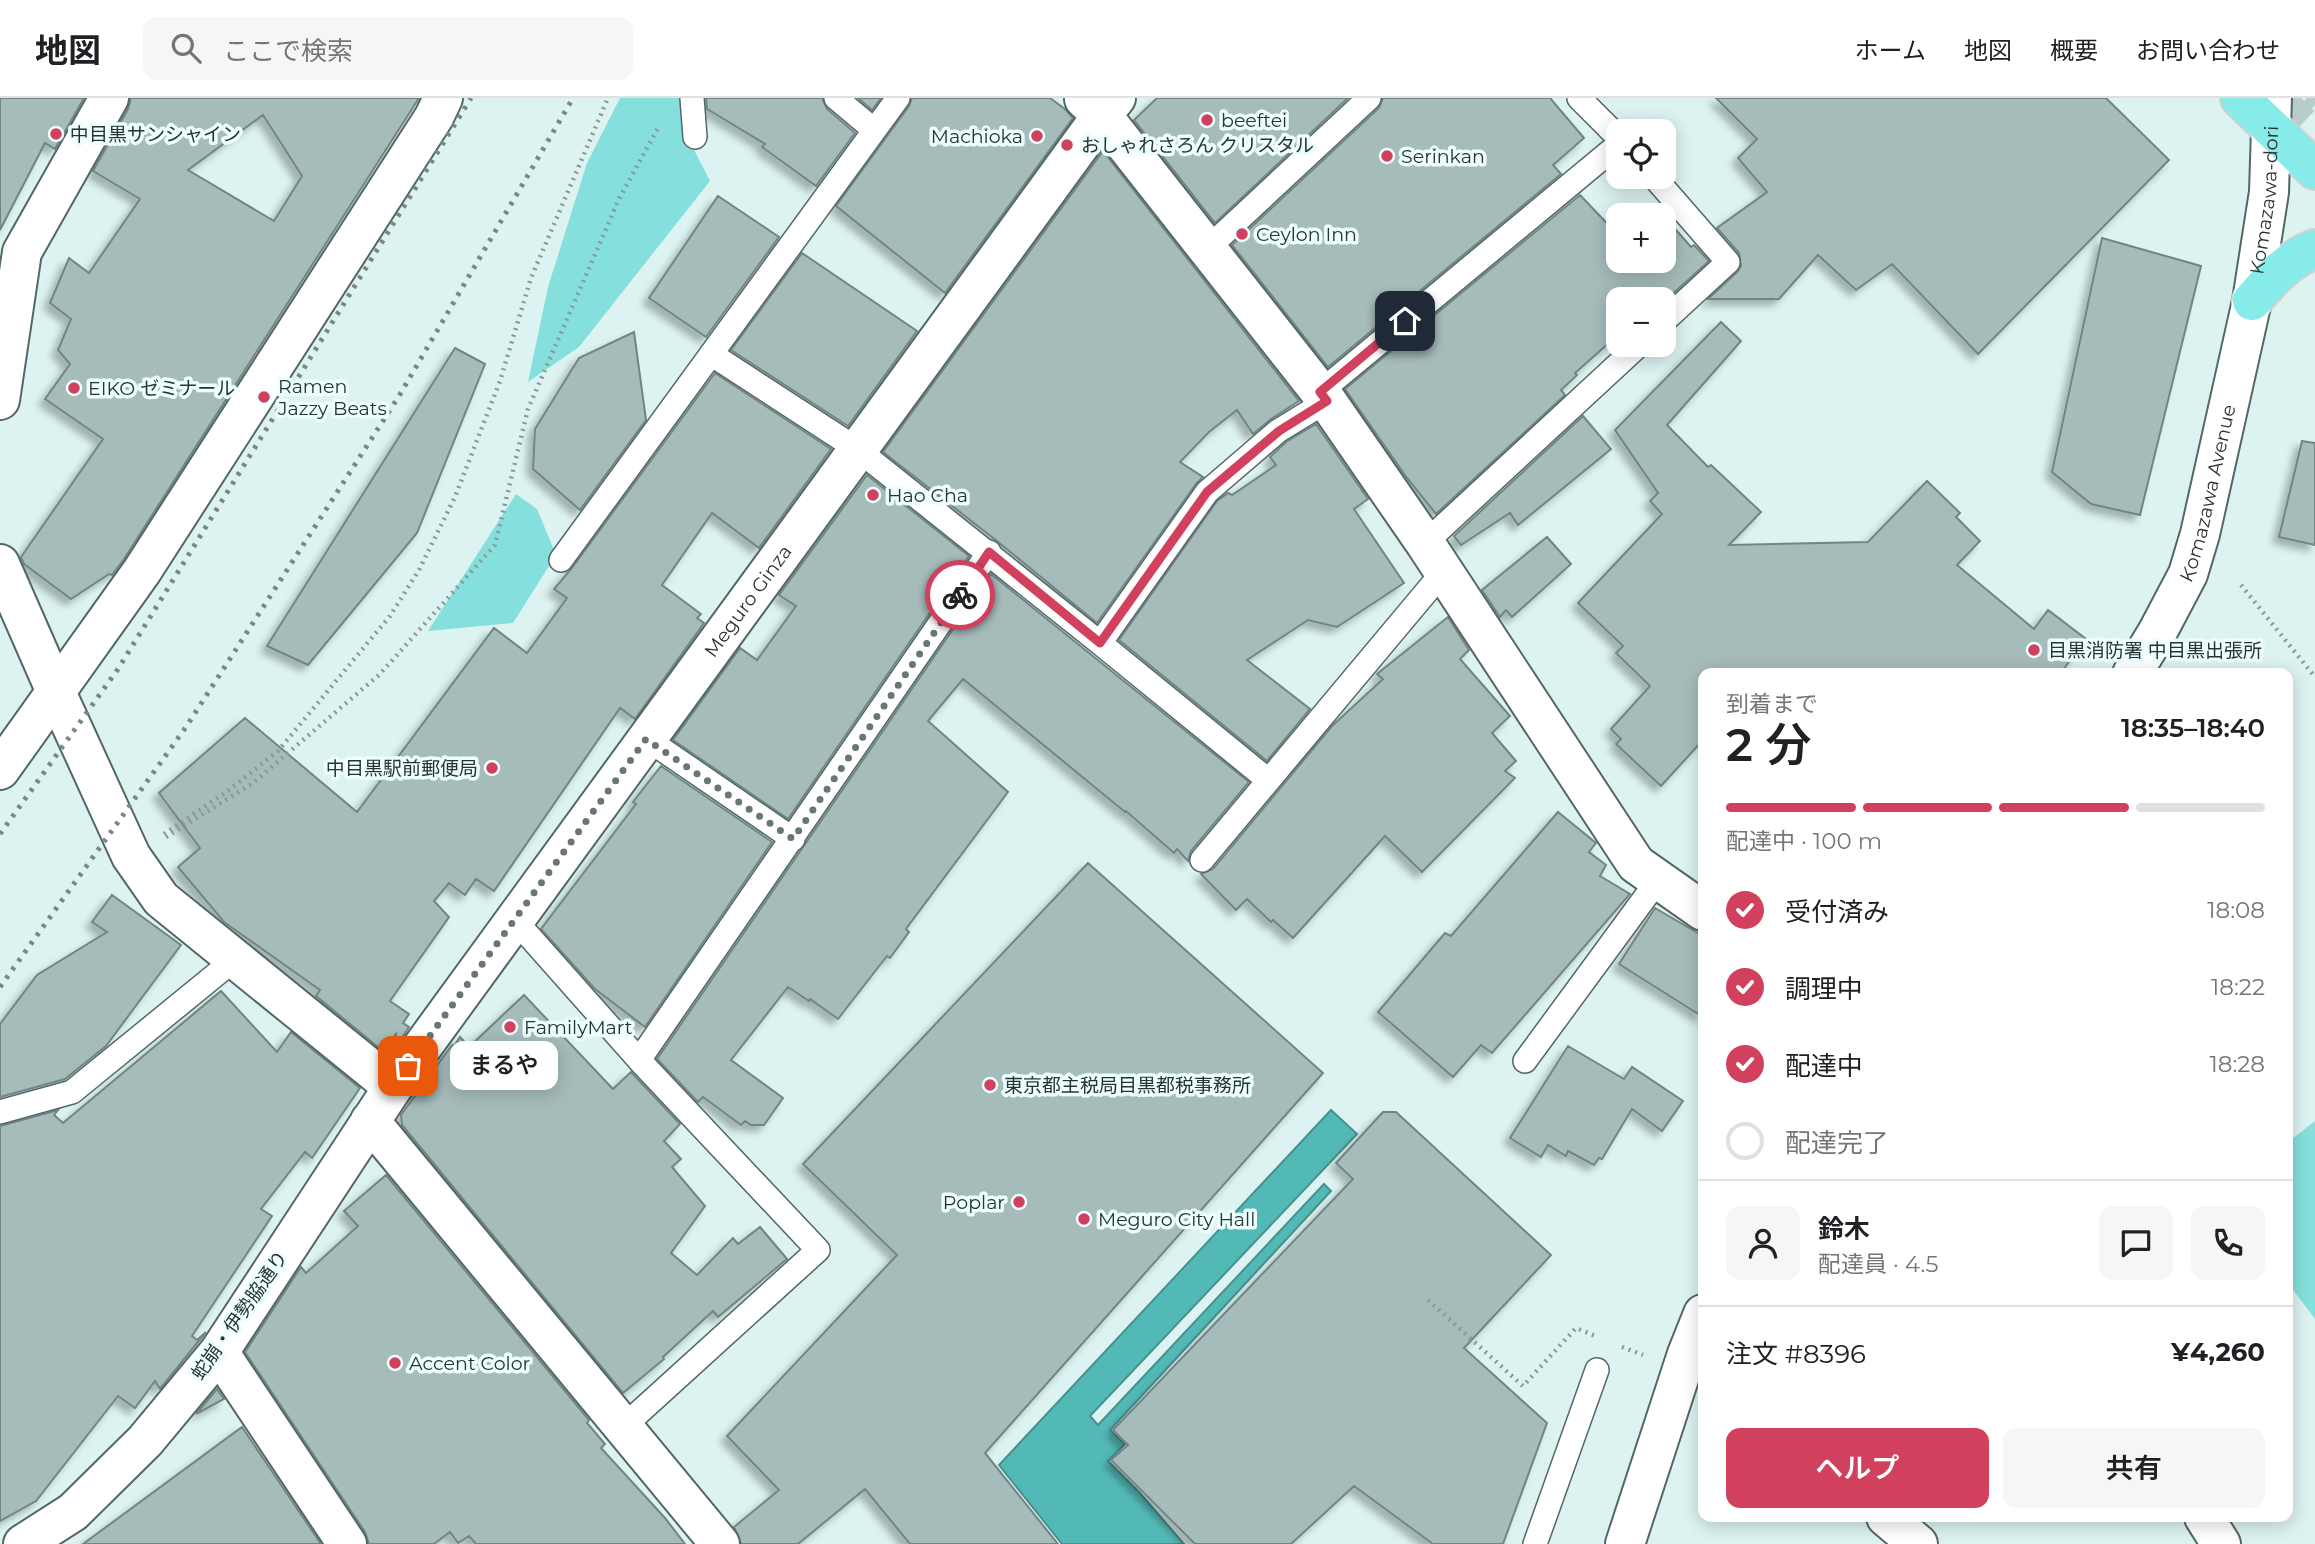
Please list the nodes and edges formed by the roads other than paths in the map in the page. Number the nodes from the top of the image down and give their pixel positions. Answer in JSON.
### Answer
{"nodes":[{"id":1,"x":109,"y":98,"type":"edge"},
{"id":2,"x":692,"y":98,"type":"edge"},
{"id":3,"x":836,"y":98,"type":"edge"},
{"id":4,"x":898,"y":98,"type":"edge"},
{"id":5,"x":1369,"y":98,"type":"edge"},
{"id":6,"x":1579,"y":98,"type":"edge"},
{"id":7,"x":2240,"y":98,"type":"edge"},
{"id":8,"x":1100,"y":104,"type":"edge"},
{"id":9,"x":438,"y":108,"type":"edge"},
{"id":10,"x":2272,"y":113,"type":"edge"},
{"id":11,"x":1606,"y":125,"type":"edge"},
{"id":12,"x":874,"y":130,"type":"junction"},
{"id":13,"x":695,"y":138,"type":"dead end"},
{"id":14,"x":1606,"y":155,"type":"edge"},
{"id":15,"x":2315,"y":170,"type":"edge"},
{"id":16,"x":1664,"y":189,"type":"edge"},
{"id":17,"x":1207,"y":249,"type":"junction"},
{"id":18,"x":2315,"y":249,"type":"edge"},
{"id":19,"x":2252,"y":301,"type":"junction"},
{"id":20,"x":1676,"y":310,"type":"edge"},
{"id":21,"x":712,"y":354,"type":"junction"},
{"id":22,"x":1627,"y":357,"type":"edge"},
{"id":23,"x":1323,"y":397,"type":"junction"},
{"id":24,"x":0,"y":400,"type":"edge"},
{"id":25,"x":857,"y":449,"type":"junction"},
{"id":26,"x":989,"y":552,"type":"junction"},
{"id":27,"x":1434,"y":558,"type":"junction"},
{"id":28,"x":561,"y":560,"type":"dead end"},
{"id":29,"x":0,"y":564,"type":"edge"},
{"id":30,"x":1100,"y":643,"type":"junction"},
{"id":31,"x":2135,"y":668,"type":"edge"},
{"id":32,"x":55,"y":692,"type":"junction"},
{"id":33,"x":646,"y":739,"type":"junction"},
{"id":34,"x":0,"y":770,"type":"edge"},
{"id":35,"x":1268,"y":780,"type":"junction"},
{"id":36,"x":793,"y":839,"type":"junction"},
{"id":37,"x":1202,"y":860,"type":"dead end"},
{"id":38,"x":1658,"y":880,"type":"junction"},
{"id":39,"x":1698,"y":908,"type":"edge"},
{"id":40,"x":515,"y":920,"type":"junction"},
{"id":41,"x":235,"y":959,"type":"junction"},
{"id":42,"x":639,"y":1060,"type":"junction"},
{"id":43,"x":1525,"y":1061,"type":"dead end"},
{"id":44,"x":393,"y":1087,"type":"junction"},
{"id":45,"x":0,"y":1112,"type":"edge"},
{"id":46,"x":370,"y":1121,"type":"junction"},
{"id":47,"x":1698,"y":1343,"type":"edge"},
{"id":48,"x":219,"y":1352,"type":"junction"},
{"id":49,"x":1695,"y":1360,"type":"edge"},
{"id":50,"x":1597,"y":1370,"type":"dead end"},
{"id":51,"x":623,"y":1427,"type":"junction"},
{"id":52,"x":1892,"y":1522,"type":"edge"},
{"id":53,"x":2207,"y":1522,"type":"edge"},
{"id":54,"x":23,"y":1544,"type":"edge"},
{"id":55,"x":347,"y":1544,"type":"edge"},
{"id":56,"x":720,"y":1544,"type":"edge"},
{"id":57,"x":1535,"y":1544,"type":"edge"},
{"id":58,"x":1625,"y":1544,"type":"edge"},
{"id":59,"x":1918,"y":1544,"type":"edge"},
{"id":60,"x":2221,"y":1544,"type":"edge"}],
"edges":[{"from":1,"to":24,"type":"street"},
{"from":2,"to":13,"type":"lane"},
{"from":3,"to":12,"type":"lane"},
{"from":4,"to":12,"type":"lane"},
{"from":5,"to":17,"type":"lane"},
{"from":6,"to":11,"type":"lane"},
{"from":7,"to":10,"type":"main road"},
{"from":8,"to":17,"type":"street"},
{"from":8,"to":25,"type":"street","name":"Meguro Ginza"},
{"from":9,"to":32,"type":"street"},
{"from":10,"to":15,"type":"main road"},
{"from":10,"to":19,"type":"street","name":"Komazawa-dori"},
{"from":12,"to":21,"type":"lane"},
{"from":14,"to":23,"type":"lane"},
{"from":16,"to":20,"type":"lane"},
{"from":17,"to":23,"type":"street"},
{"from":18,"to":19,"type":"main road"},
{"from":19,"to":31,"type":"street","name":"Komazawa Avenue"},
{"from":21,"to":25,"type":"lane"},
{"from":21,"to":28,"type":"lane"},
{"from":22,"to":27,"type":"lane"},
{"from":23,"to":27,"type":"street"},
{"from":23,"to":30,"type":"lane"},
{"from":25,"to":26,"type":"lane"},
{"from":25,"to":33,"type":"street","name":"Meguro Ginza"},
{"from":26,"to":30,"type":"lane"},
{"from":26,"to":36,"type":"lane"},
{"from":27,"to":35,"type":"lane"},
{"from":27,"to":38,"type":"street"},
{"from":29,"to":32,"type":"street"},
{"from":30,"to":35,"type":"lane"},
{"from":32,"to":34,"type":"street"},
{"from":32,"to":41,"type":"street"},
{"from":33,"to":36,"type":"lane"},
{"from":33,"to":40,"type":"street","name":"Meguro Ginza"},
{"from":35,"to":37,"type":"lane"},
{"from":36,"to":42,"type":"lane"},
{"from":38,"to":39,"type":"street"},
{"from":38,"to":43,"type":"lane"},
{"from":40,"to":42,"type":"lane"},
{"from":40,"to":44,"type":"street","name":"Meguro Ginza"},
{"from":41,"to":44,"type":"street"},
{"from":41,"to":45,"type":"lane"},
{"from":42,"to":51,"type":"lane"},
{"from":44,"to":46,"type":"street","name":"蛇崩・伊勢脇通り"},
{"from":46,"to":48,"type":"street","name":"蛇崩・伊勢脇通り"},
{"from":46,"to":51,"type":"street"},
{"from":47,"to":49,"type":"street"},
{"from":48,"to":54,"type":"street","name":"蛇崩・伊勢脇通り"},
{"from":48,"to":55,"type":"street"},
{"from":49,"to":58,"type":"street"},
{"from":50,"to":57,"type":"lane"},
{"from":51,"to":56,"type":"street"},
{"from":52,"to":59,"type":"street"},
{"from":53,"to":60,"type":"street"}]}
